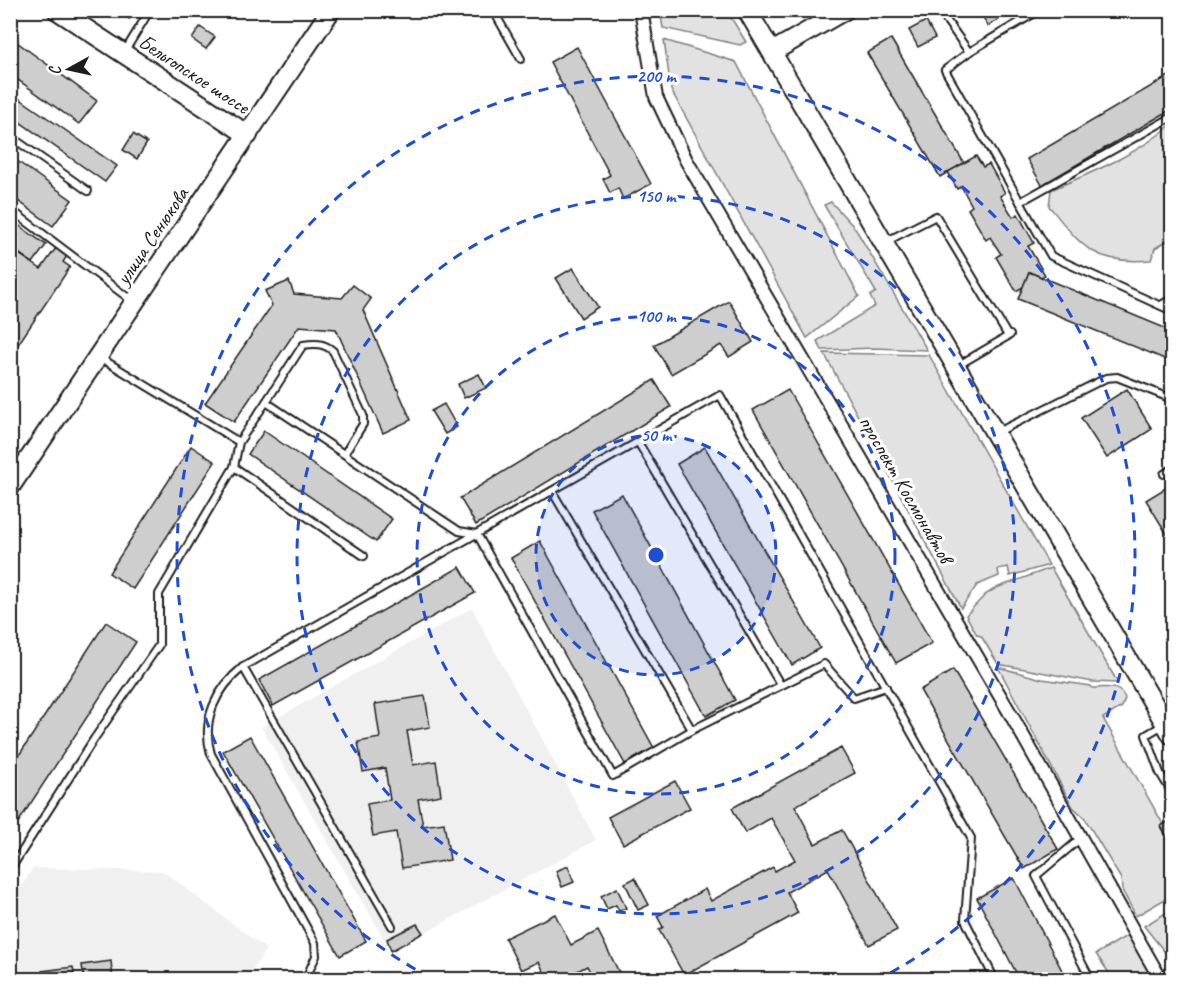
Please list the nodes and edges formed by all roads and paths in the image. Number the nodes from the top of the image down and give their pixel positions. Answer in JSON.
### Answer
{"nodes":[{"id":1,"x":57,"y":10,"type":"edge"},
{"id":2,"x":150,"y":10,"type":"edge"},
{"id":3,"x":331,"y":10,"type":"edge"},
{"id":4,"x":493,"y":10,"type":"edge"},
{"id":5,"x":641,"y":10,"type":"edge"},
{"id":6,"x":747,"y":10,"type":"edge"},
{"id":7,"x":845,"y":10,"type":"edge"},
{"id":8,"x":939,"y":10,"type":"edge"},
{"id":9,"x":1040,"y":10,"type":"edge"},
{"id":10,"x":772,"y":52,"type":"junction"},
{"id":11,"x":969,"y":52,"type":"junction"},
{"id":12,"x":122,"y":55,"type":"junction"},
{"id":13,"x":521,"y":59,"type":"dead end"},
{"id":14,"x":1173,"y":117,"type":"edge"},
{"id":15,"x":10,"y":135,"type":"edge"},
{"id":16,"x":248,"y":135,"type":"junction"},
{"id":17,"x":88,"y":191,"type":"dead end"},
{"id":18,"x":1020,"y":202,"type":"junction"},
{"id":19,"x":10,"y":209,"type":"edge"},
{"id":20,"x":884,"y":243,"type":"junction"},
{"id":21,"x":1173,"y":299,"type":"edge"},
{"id":22,"x":134,"y":303,"type":"junction"},
{"id":23,"x":1161,"y":305,"type":"junction"},
{"id":24,"x":1173,"y":311,"type":"edge"},
{"id":25,"x":98,"y":356,"type":"junction"},
{"id":26,"x":957,"y":366,"type":"junction"},
{"id":27,"x":1173,"y":399,"type":"edge"},
{"id":28,"x":266,"y":402,"type":"junction"},
{"id":29,"x":996,"y":433,"type":"junction"},
{"id":30,"x":239,"y":442,"type":"junction"},
{"id":31,"x":638,"y":442,"type":"junction"},
{"id":32,"x":345,"y":453,"type":"junction"},
{"id":33,"x":234,"y":467,"type":"junction"},
{"id":34,"x":1173,"y":469,"type":"edge"},
{"id":35,"x":1164,"y":474,"type":"dead end"},
{"id":36,"x":10,"y":487,"type":"edge"},
{"id":37,"x":552,"y":491,"type":"junction"},
{"id":38,"x":477,"y":534,"type":"junction"},
{"id":39,"x":364,"y":556,"type":"dead end"},
{"id":40,"x":243,"y":667,"type":"junction"},
{"id":41,"x":780,"y":684,"type":"junction"},
{"id":42,"x":885,"y":687,"type":"junction"},
{"id":43,"x":1168,"y":721,"type":"edge"},
{"id":44,"x":692,"y":730,"type":"junction"},
{"id":45,"x":1173,"y":793,"type":"edge"},
{"id":46,"x":1081,"y":838,"type":"junction"},
{"id":47,"x":10,"y":870,"type":"edge"},
{"id":48,"x":392,"y":926,"type":"dead end"},
{"id":49,"x":305,"y":980,"type":"edge"},
{"id":50,"x":995,"y":980,"type":"edge"},
{"id":51,"x":1091,"y":980,"type":"edge"},
{"id":52,"x":1161,"y":980,"type":"edge"}],
"edges":[{"from":1,"to":12,"type":"main road","name":"Бельгопское шоссе"},
{"from":2,"to":12,"type":"lane"},
{"from":3,"to":16,"type":"main road","name":"улица Сенюкова"},
{"from":4,"to":13,"type":"lane"},
{"from":5,"to":46,"type":"street","name":"проспект Космонавтов"},
{"from":6,"to":10,"type":"main road"},
{"from":7,"to":10,"type":"main road"},
{"from":8,"to":11,"type":"lane"},
{"from":9,"to":11,"type":"lane"},
{"from":10,"to":20,"type":"main road"},
{"from":11,"to":18,"type":"lane"},
{"from":12,"to":16,"type":"main road","name":"Бельгопское шоссе"},
{"from":14,"to":18,"type":"lane"},
{"from":15,"to":17,"type":"lane"},
{"from":16,"to":22,"type":"main road","name":"улица Сенюкова"},
{"from":18,"to":23,"type":"lane"},
{"from":19,"to":22,"type":"lane"},
{"from":20,"to":26,"type":"main road"},
{"from":20,"to":26,"type":"lane"},
{"from":21,"to":23,"type":"lane"},
{"from":22,"to":25,"type":"main road","name":"улица Сенюкова"},
{"from":23,"to":24,"type":"lane"},
{"from":25,"to":30,"type":"lane"},
{"from":25,"to":36,"type":"main road","name":"улица Сенюкова"},
{"from":26,"to":29,"type":"main road"},
{"from":27,"to":29,"type":"lane"},
{"from":28,"to":30,"type":"lane"},
{"from":28,"to":32,"type":"lane"},
{"from":28,"to":32,"type":"lane"},
{"from":29,"to":43,"type":"main road"},
{"from":30,"to":33,"type":"lane"},
{"from":31,"to":37,"type":"lane"},
{"from":31,"to":41,"type":"lane"},
{"from":31,"to":42,"type":"lane"},
{"from":32,"to":38,"type":"lane"},
{"from":33,"to":39,"type":"lane"},
{"from":33,"to":47,"type":"lane"},
{"from":34,"to":35,"type":"lane"},
{"from":37,"to":38,"type":"lane"},
{"from":37,"to":44,"type":"lane"},
{"from":38,"to":40,"type":"lane"},
{"from":38,"to":44,"type":"lane"},
{"from":40,"to":48,"type":"lane"},
{"from":40,"to":49,"type":"lane"},
{"from":41,"to":42,"type":"lane"},
{"from":41,"to":44,"type":"lane"},
{"from":42,"to":50,"type":"lane"},
{"from":43,"to":45,"type":"lane"},
{"from":46,"to":51,"type":"lane"},
{"from":46,"to":52,"type":"street","name":"проспект Космонавтов"}]}
